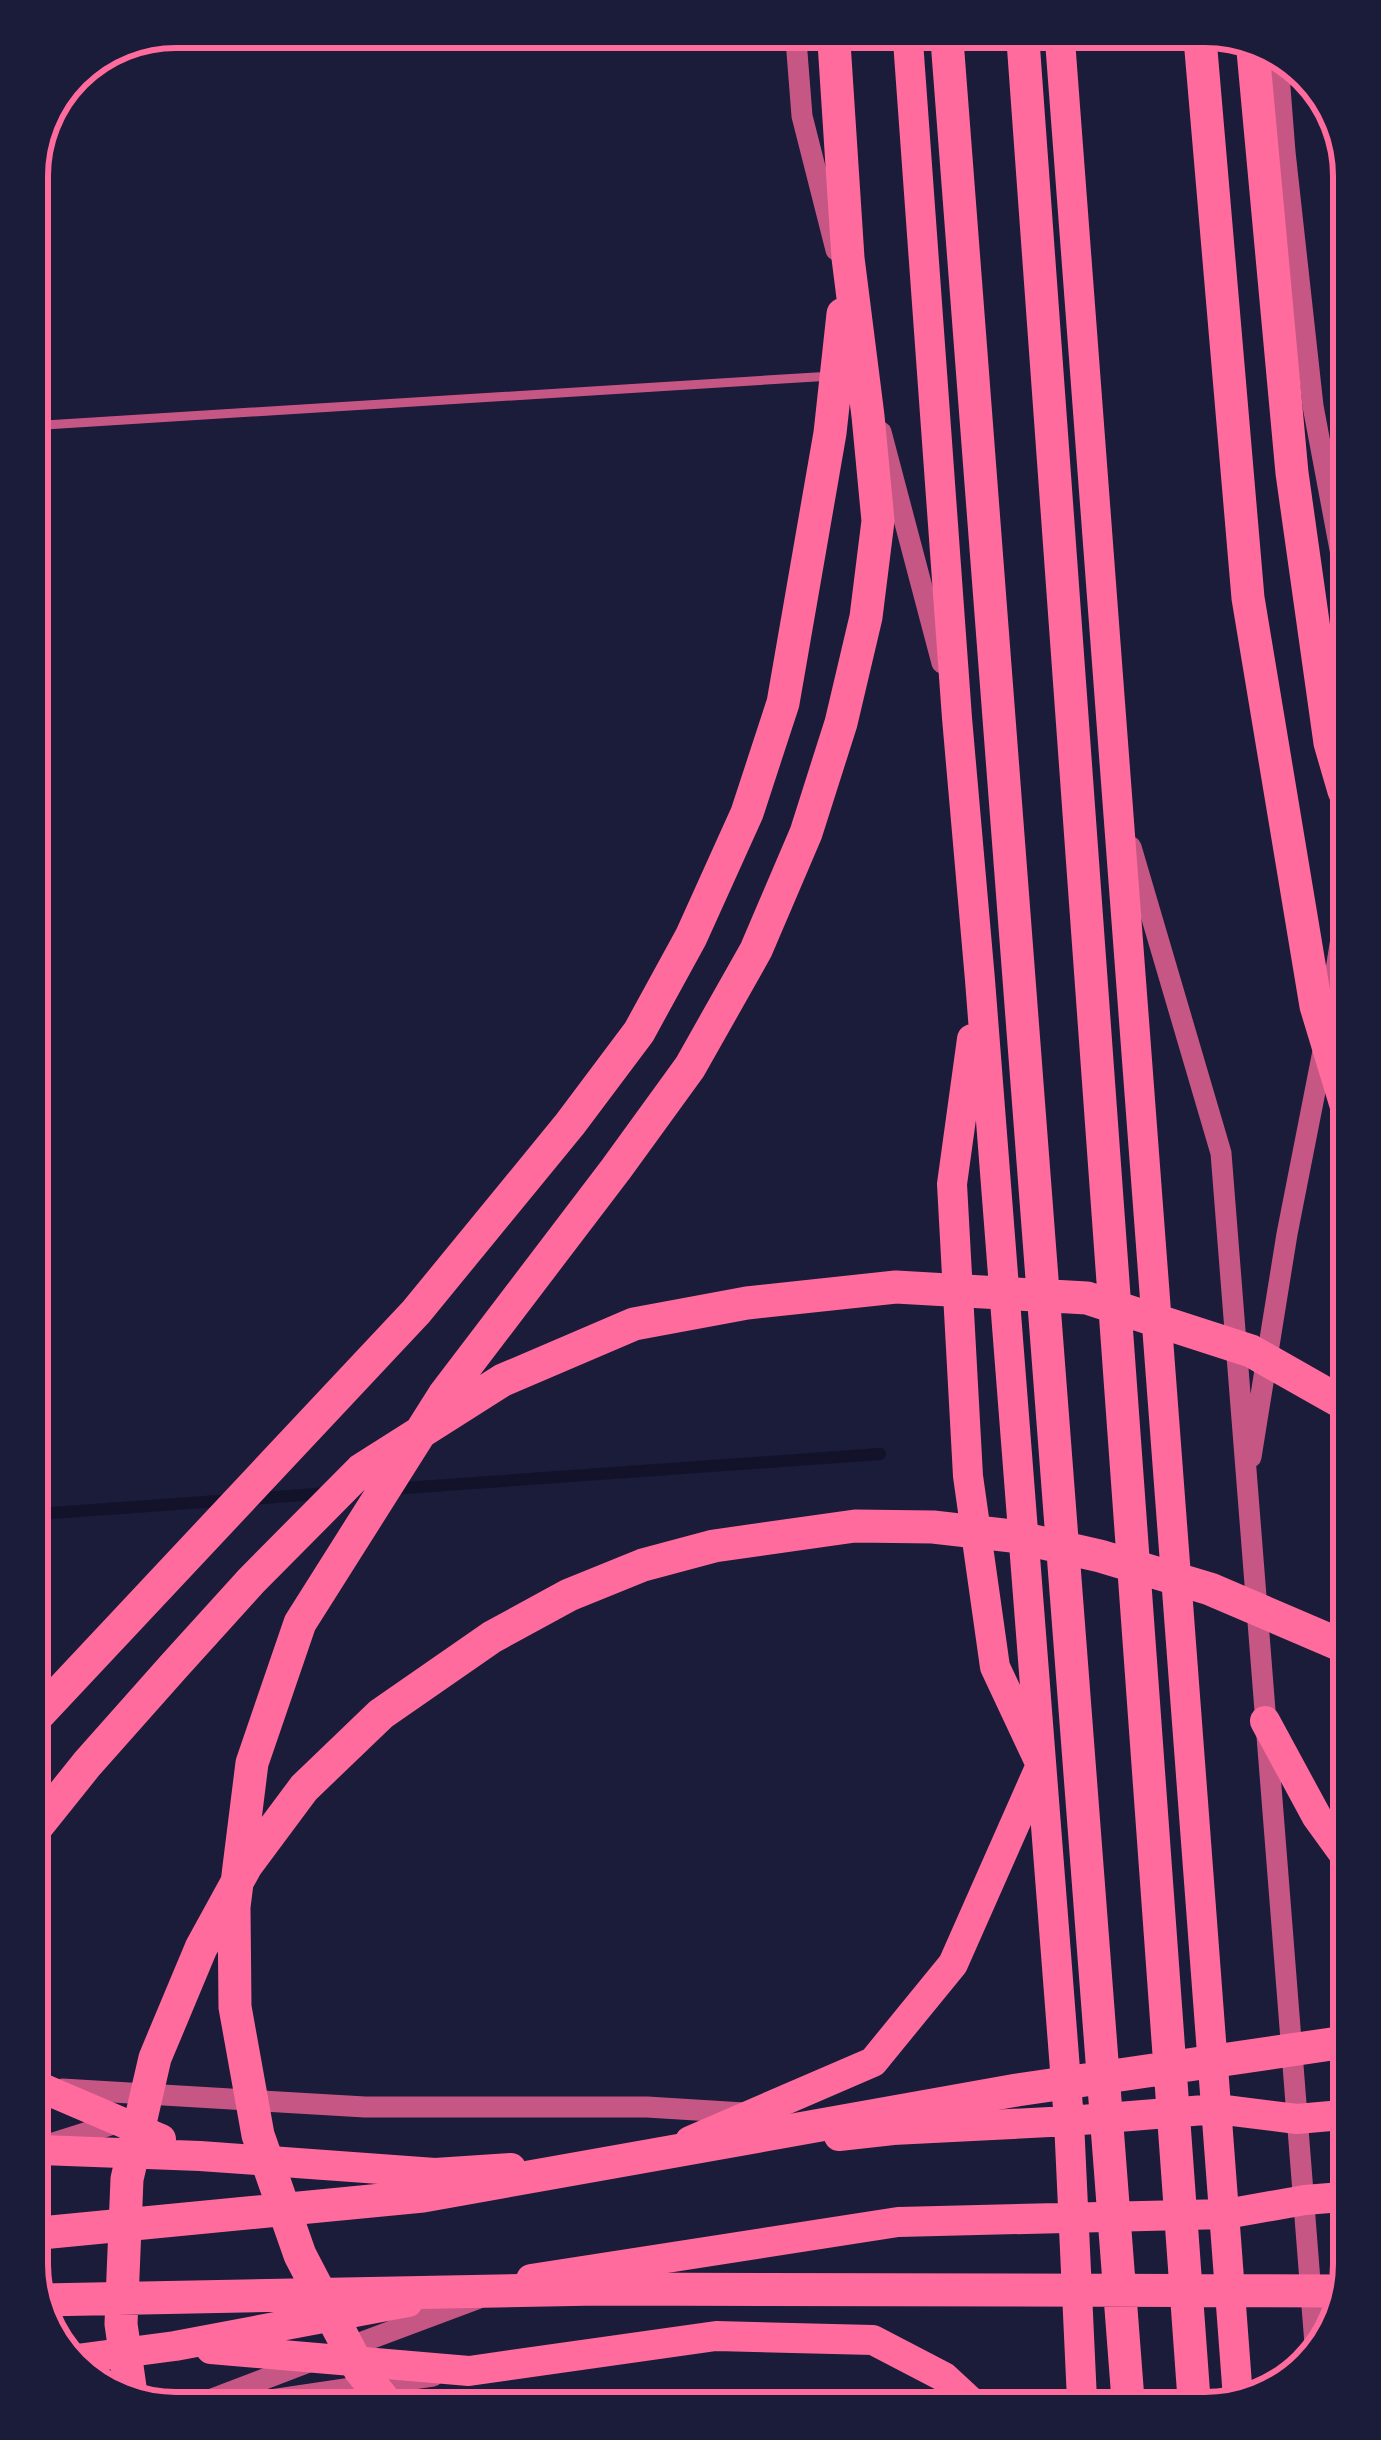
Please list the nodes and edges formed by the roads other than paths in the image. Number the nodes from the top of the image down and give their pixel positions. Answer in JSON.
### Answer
{"nodes":[{"id":1,"x":797,"y":48,"type":"edge"},
{"id":2,"x":834,"y":48,"type":"edge"},
{"id":3,"x":909,"y":48,"type":"edge"},
{"id":4,"x":948,"y":48,"type":"edge"},
{"id":5,"x":1024,"y":48,"type":"edge"},
{"id":6,"x":1061,"y":48,"type":"edge"},
{"id":7,"x":1200,"y":48,"type":"edge"},
{"id":8,"x":1254,"y":58,"type":"edge"},
{"id":9,"x":1279,"y":72,"type":"edge"},
{"id":10,"x":848,"y":258,"type":"junction"},
{"id":11,"x":866,"y":374,"type":"junction"},
{"id":12,"x":48,"y":425,"type":"edge"},
{"id":13,"x":1333,"y":512,"type":"edge"},
{"id":14,"x":957,"y":718,"type":"junction"},
{"id":15,"x":1333,"y":753,"type":"edge"},
{"id":16,"x":1117,"y":800,"type":"junction"},
{"id":17,"x":980,"y":980,"type":"junction"},
{"id":18,"x":1333,"y":989,"type":"edge"},
{"id":19,"x":1333,"y":1062,"type":"edge"},
{"id":20,"x":1333,"y":1397,"type":"edge"},
{"id":21,"x":1246,"y":1493,"type":"junction"},
{"id":22,"x":1333,"y":1642,"type":"edge"},
{"id":23,"x":48,"y":1704,"type":"edge"},
{"id":24,"x":1265,"y":1721,"type":"junction"},
{"id":25,"x":1041,"y":1766,"type":"junction"},
{"id":26,"x":48,"y":1813,"type":"edge"},
{"id":27,"x":1333,"y":1839,"type":"edge"},
{"id":28,"x":1333,"y":2044,"type":"edge"},
{"id":29,"x":48,"y":2088,"type":"edge"},
{"id":30,"x":48,"y":2091,"type":"edge"},
{"id":31,"x":198,"y":2097,"type":"junction"},
{"id":32,"x":1216,"y":2109,"type":"junction"},
{"id":33,"x":753,"y":2114,"type":"junction"},
{"id":34,"x":1333,"y":2116,"type":"edge"},
{"id":35,"x":1297,"y":2119,"type":"junction"},
{"id":36,"x":1069,"y":2121,"type":"junction"},
{"id":37,"x":121,"y":2122,"type":"junction"},
{"id":38,"x":893,"y":2130,"type":"junction"},
{"id":39,"x":48,"y":2147,"type":"edge"},
{"id":40,"x":48,"y":2149,"type":"edge"},
{"id":41,"x":200,"y":2156,"type":"junction"},
{"id":42,"x":641,"y":2161,"type":"junction"},
{"id":43,"x":1333,"y":2198,"type":"edge"},
{"id":44,"x":1305,"y":2200,"type":"junction"},
{"id":45,"x":1226,"y":2214,"type":"junction"},
{"id":46,"x":1072,"y":2219,"type":"junction"},
{"id":47,"x":48,"y":2233,"type":"edge"},
{"id":48,"x":533,"y":2278,"type":"junction"},
{"id":49,"x":1330,"y":2291,"type":"edge"},
{"id":50,"x":53,"y":2300,"type":"edge"},
{"id":51,"x":1314,"y":2329,"type":"edge"},
{"id":52,"x":175,"y":2346,"type":"junction"},
{"id":53,"x":89,"y":2357,"type":"edge"},
{"id":54,"x":319,"y":2359,"type":"junction"},
{"id":55,"x":469,"y":2371,"type":"junction"},
{"id":56,"x":130,"y":2383,"type":"edge"},
{"id":57,"x":1237,"y":2388,"type":"edge"},
{"id":58,"x":231,"y":2392,"type":"edge"},
{"id":59,"x":326,"y":2392,"type":"edge"},
{"id":60,"x":378,"y":2392,"type":"edge"},
{"id":61,"x":960,"y":2392,"type":"edge"},
{"id":62,"x":1082,"y":2392,"type":"edge"},
{"id":63,"x":1127,"y":2392,"type":"edge"},
{"id":64,"x":1193,"y":2392,"type":"edge"}],
"edges":[{"from":1,"to":11,"type":"street"},
{"from":2,"to":10,"type":"highway"},
{"from":3,"to":14,"type":"main road"},
{"from":4,"to":63,"type":"highway"},
{"from":5,"to":64,"type":"highway"},
{"from":6,"to":16,"type":"main road"},
{"from":7,"to":19,"type":"highway"},
{"from":8,"to":15,"type":"highway"},
{"from":9,"to":13,"type":"street"},
{"from":10,"to":23,"type":"highway"},
{"from":10,"to":60,"type":"highway"},
{"from":11,"to":12,"type":"lane"},
{"from":11,"to":14,"type":"street"},
{"from":14,"to":17,"type":"main road"},
{"from":16,"to":21,"type":"street"},
{"from":16,"to":32,"type":"main road"},
{"from":17,"to":25,"type":"main road"},
{"from":17,"to":25,"type":"main road"},
{"from":18,"to":21,"type":"street"},
{"from":20,"to":26,"type":"highway"},
{"from":21,"to":24,"type":"street"},
{"from":22,"to":56,"type":"highway"},
{"from":24,"to":27,"type":"main road"},
{"from":24,"to":35,"type":"street"},
{"from":25,"to":33,"type":"main road"},
{"from":25,"to":36,"type":"main road"},
{"from":28,"to":47,"type":"highway"},
{"from":29,"to":31,"type":"street"},
{"from":30,"to":37,"type":"main road"},
{"from":31,"to":33,"type":"street"},
{"from":31,"to":37,"type":"street"},
{"from":32,"to":35,"type":"main road"},
{"from":32,"to":36,"type":"main road"},
{"from":32,"to":45,"type":"main road"},
{"from":33,"to":38,"type":"street"},
{"from":33,"to":42,"type":"main road"},
{"from":34,"to":35,"type":"main road"},
{"from":35,"to":44,"type":"street"},
{"from":36,"to":38,"type":"main road"},
{"from":36,"to":46,"type":"main road"},
{"from":37,"to":39,"type":"street"},
{"from":37,"to":41,"type":"main road"},
{"from":38,"to":42,"type":"main road"},
{"from":40,"to":41,"type":"main road"},
{"from":41,"to":42,"type":"main road"},
{"from":43,"to":44,"type":"main road"},
{"from":44,"to":45,"type":"main road"},
{"from":44,"to":51,"type":"street"},
{"from":45,"to":46,"type":"main road"},
{"from":45,"to":57,"type":"main road"},
{"from":46,"to":48,"type":"main road"},
{"from":46,"to":62,"type":"main road"},
{"from":48,"to":52,"type":"main road"},
{"from":48,"to":54,"type":"street"},
{"from":49,"to":50,"type":"highway"},
{"from":52,"to":53,"type":"main road"},
{"from":52,"to":54,"type":"main road"},
{"from":54,"to":55,"type":"main road"},
{"from":54,"to":58,"type":"street"},
{"from":55,"to":59,"type":"street"},
{"from":55,"to":61,"type":"main road"}]}
